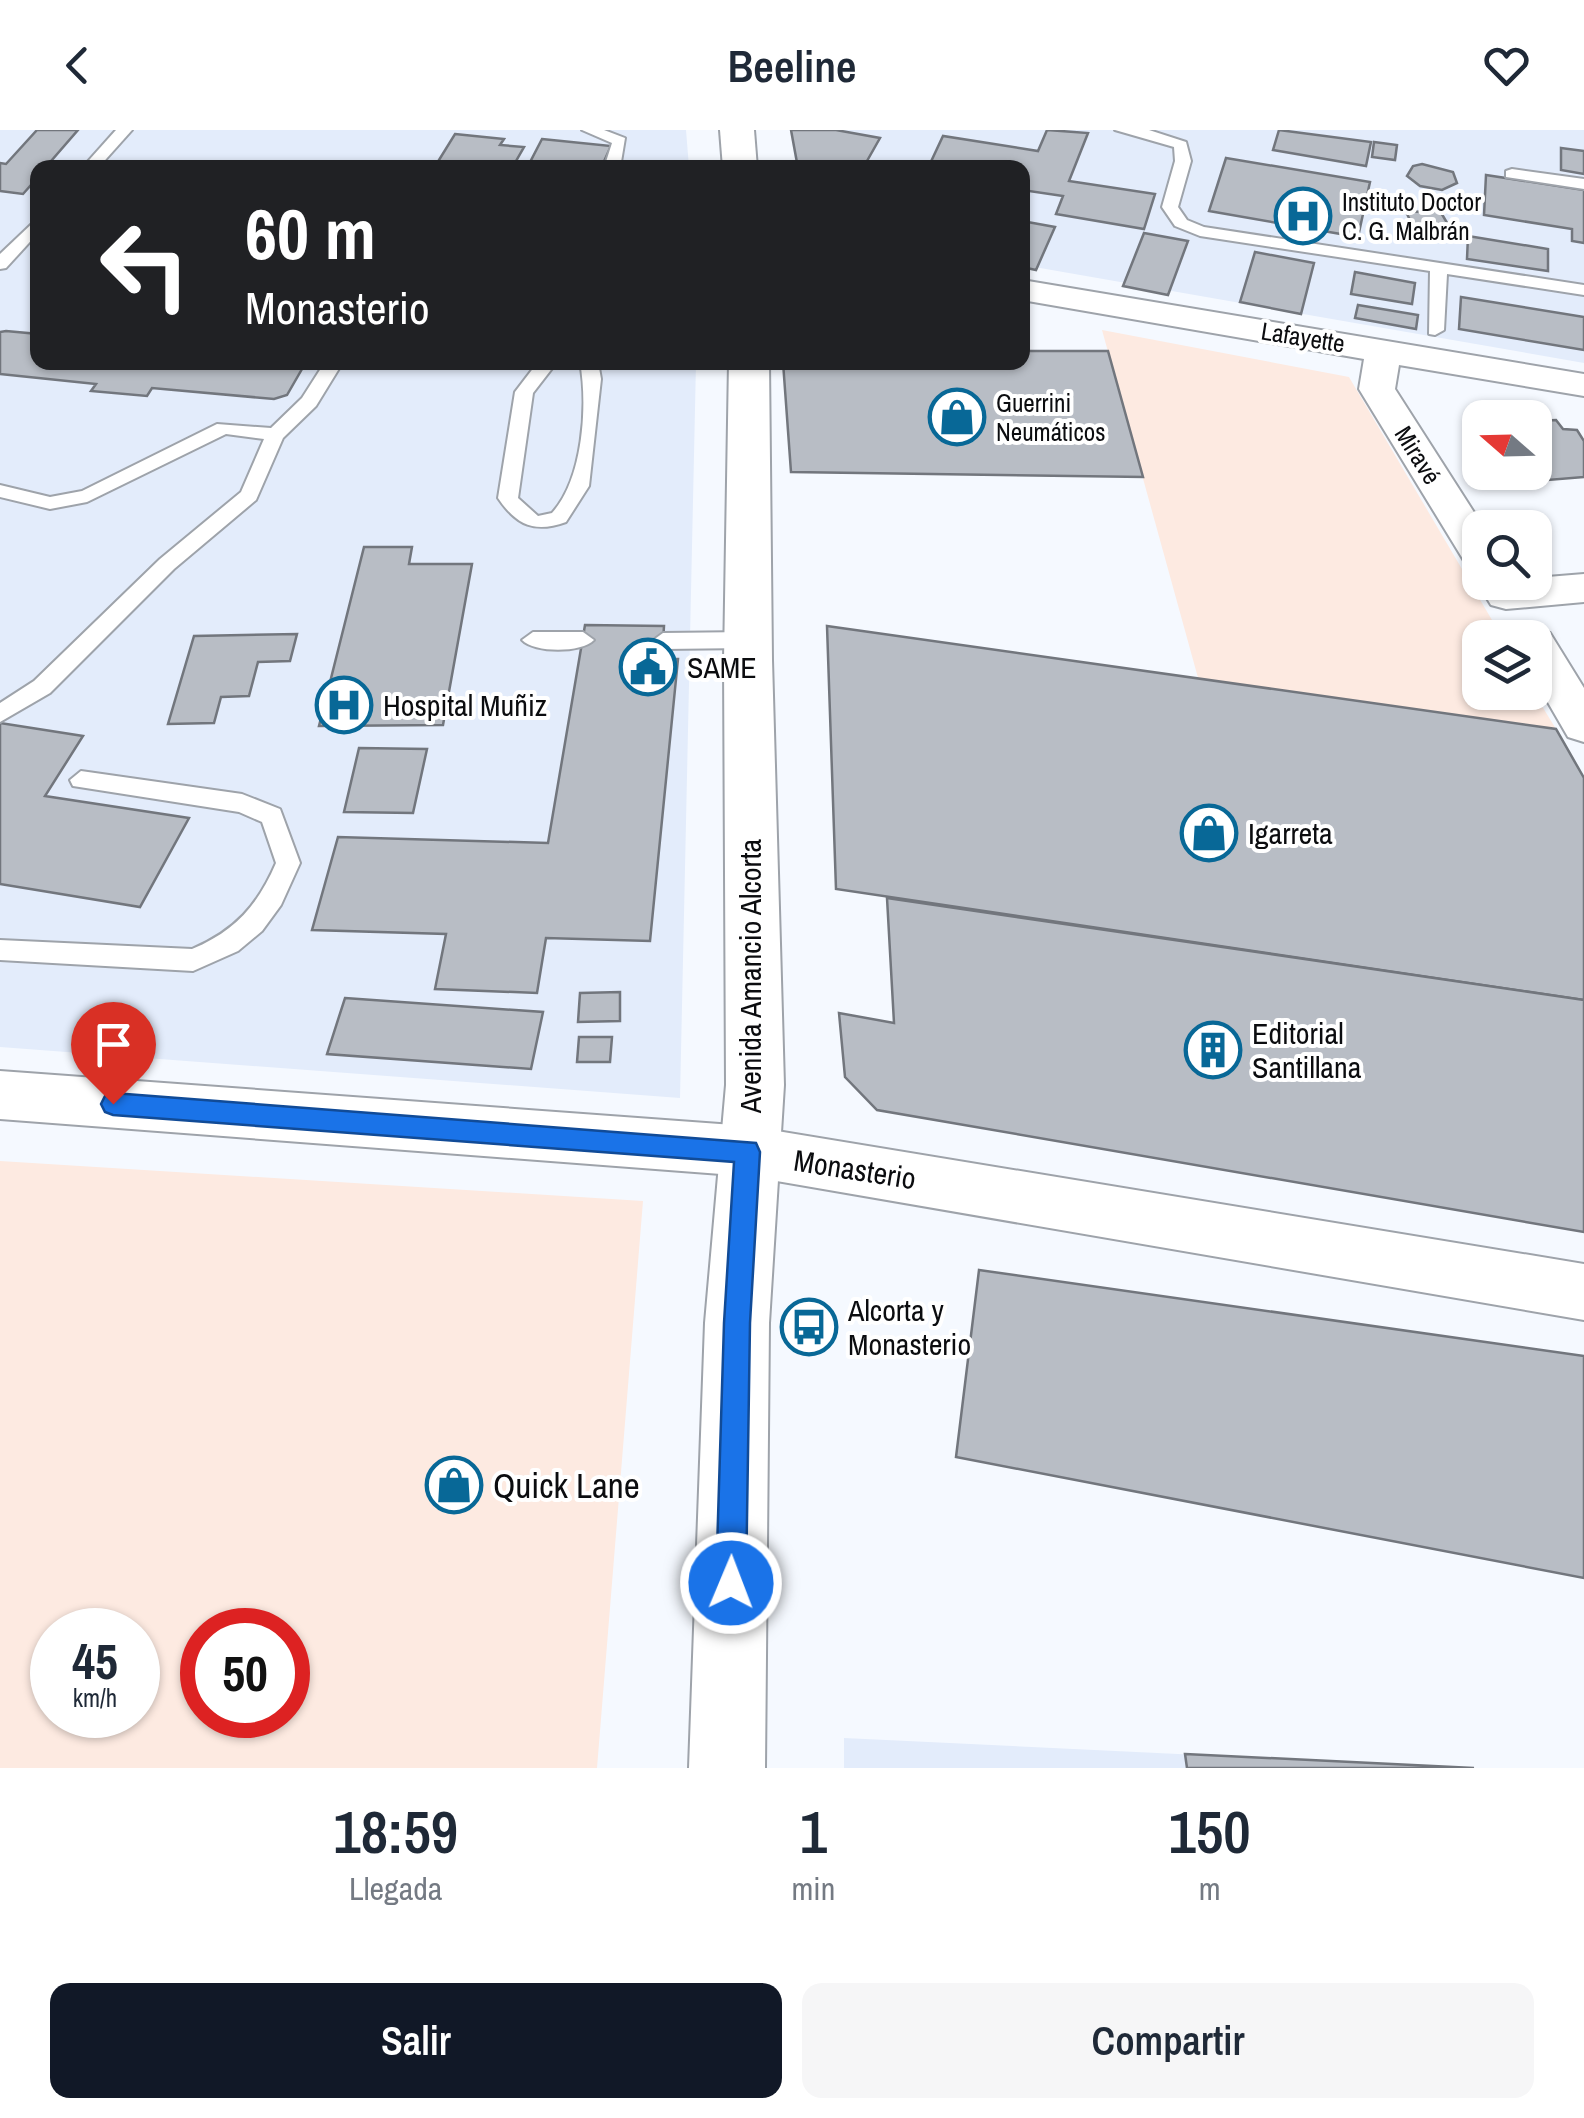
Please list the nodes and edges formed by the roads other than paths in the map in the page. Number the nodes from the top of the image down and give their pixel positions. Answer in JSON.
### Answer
{"nodes":[{"id":1,"x":124,"y":130,"type":"edge"},
{"id":2,"x":590,"y":130,"type":"edge"},
{"id":3,"x":737,"y":130,"type":"edge"},
{"id":4,"x":1122,"y":130,"type":"edge"},
{"id":5,"x":97,"y":160,"type":"edge"},
{"id":6,"x":614,"y":160,"type":"edge"},
{"id":7,"x":739,"y":160,"type":"edge"},
{"id":8,"x":1512,"y":174,"type":"dead end"},
{"id":9,"x":1584,"y":184,"type":"edge"},
{"id":10,"x":30,"y":232,"type":"edge"},
{"id":11,"x":0,"y":264,"type":"edge"},
{"id":12,"x":1439,"y":268,"type":"junction"},
{"id":13,"x":1584,"y":290,"type":"edge"},
{"id":14,"x":1030,"y":291,"type":"edge"},
{"id":15,"x":1435,"y":330,"type":"dead end"},
{"id":16,"x":1384,"y":350,"type":"junction"},
{"id":17,"x":329,"y":370,"type":"edge"},
{"id":18,"x":542,"y":370,"type":"edge"},
{"id":19,"x":590,"y":370,"type":"edge"},
{"id":20,"x":749,"y":370,"type":"edge"},
{"id":21,"x":1584,"y":385,"type":"edge"},
{"id":22,"x":274,"y":435,"type":"junction"},
{"id":23,"x":0,"y":491,"type":"edge"},
{"id":24,"x":1462,"y":525,"type":"edge"},
{"id":25,"x":1552,"y":588,"type":"edge"},
{"id":26,"x":1584,"y":588,"type":"edge"},
{"id":27,"x":533,"y":640,"type":"dead end"},
{"id":28,"x":583,"y":640,"type":"dead end"},
{"id":29,"x":663,"y":640,"type":"dead end"},
{"id":30,"x":748,"y":640,"type":"junction"},
{"id":31,"x":1552,"y":672,"type":"edge"},
{"id":32,"x":0,"y":714,"type":"edge"},
{"id":33,"x":1584,"y":726,"type":"edge"},
{"id":34,"x":81,"y":780,"type":"dead end"},
{"id":35,"x":0,"y":950,"type":"edge"},
{"id":36,"x":0,"y":1095,"type":"edge"},
{"id":37,"x":747,"y":1152,"type":"junction"},
{"id":38,"x":1584,"y":1292,"type":"edge"},
{"id":39,"x":727,"y":1768,"type":"edge"}],
"edges":[{"from":1,"to":5,"type":"lane"},
{"from":2,"to":6,"type":"lane"},
{"from":3,"to":7,"type":"main road"},
{"from":4,"to":12,"type":"lane"},
{"from":8,"to":9,"type":"lane"},
{"from":10,"to":11,"type":"lane"},
{"from":12,"to":13,"type":"lane"},
{"from":12,"to":15,"type":"lane"},
{"from":14,"to":16,"type":"street","name":"Lafayette"},
{"from":16,"to":21,"type":"street","name":"Lafayette"},
{"from":16,"to":24,"type":"street","name":"Miravé"},
{"from":17,"to":22,"type":"lane"},
{"from":18,"to":19,"type":"lane"},
{"from":20,"to":30,"type":"main road","name":"Avenida Amancio Alcorta"},
{"from":22,"to":23,"type":"lane"},
{"from":22,"to":32,"type":"lane"},
{"from":25,"to":26,"type":"street"},
{"from":27,"to":28,"type":"lane"},
{"from":29,"to":30,"type":"lane"},
{"from":30,"to":37,"type":"main road","name":"Avenida Amancio Alcorta"},
{"from":31,"to":33,"type":"street"},
{"from":34,"to":35,"type":"lane"},
{"from":36,"to":37,"type":"street","name":"Monasterio"},
{"from":37,"to":38,"type":"street","name":"Monasterio"},
{"from":37,"to":39,"type":"main road","name":"Avenida Amancio Alcorta"}]}
